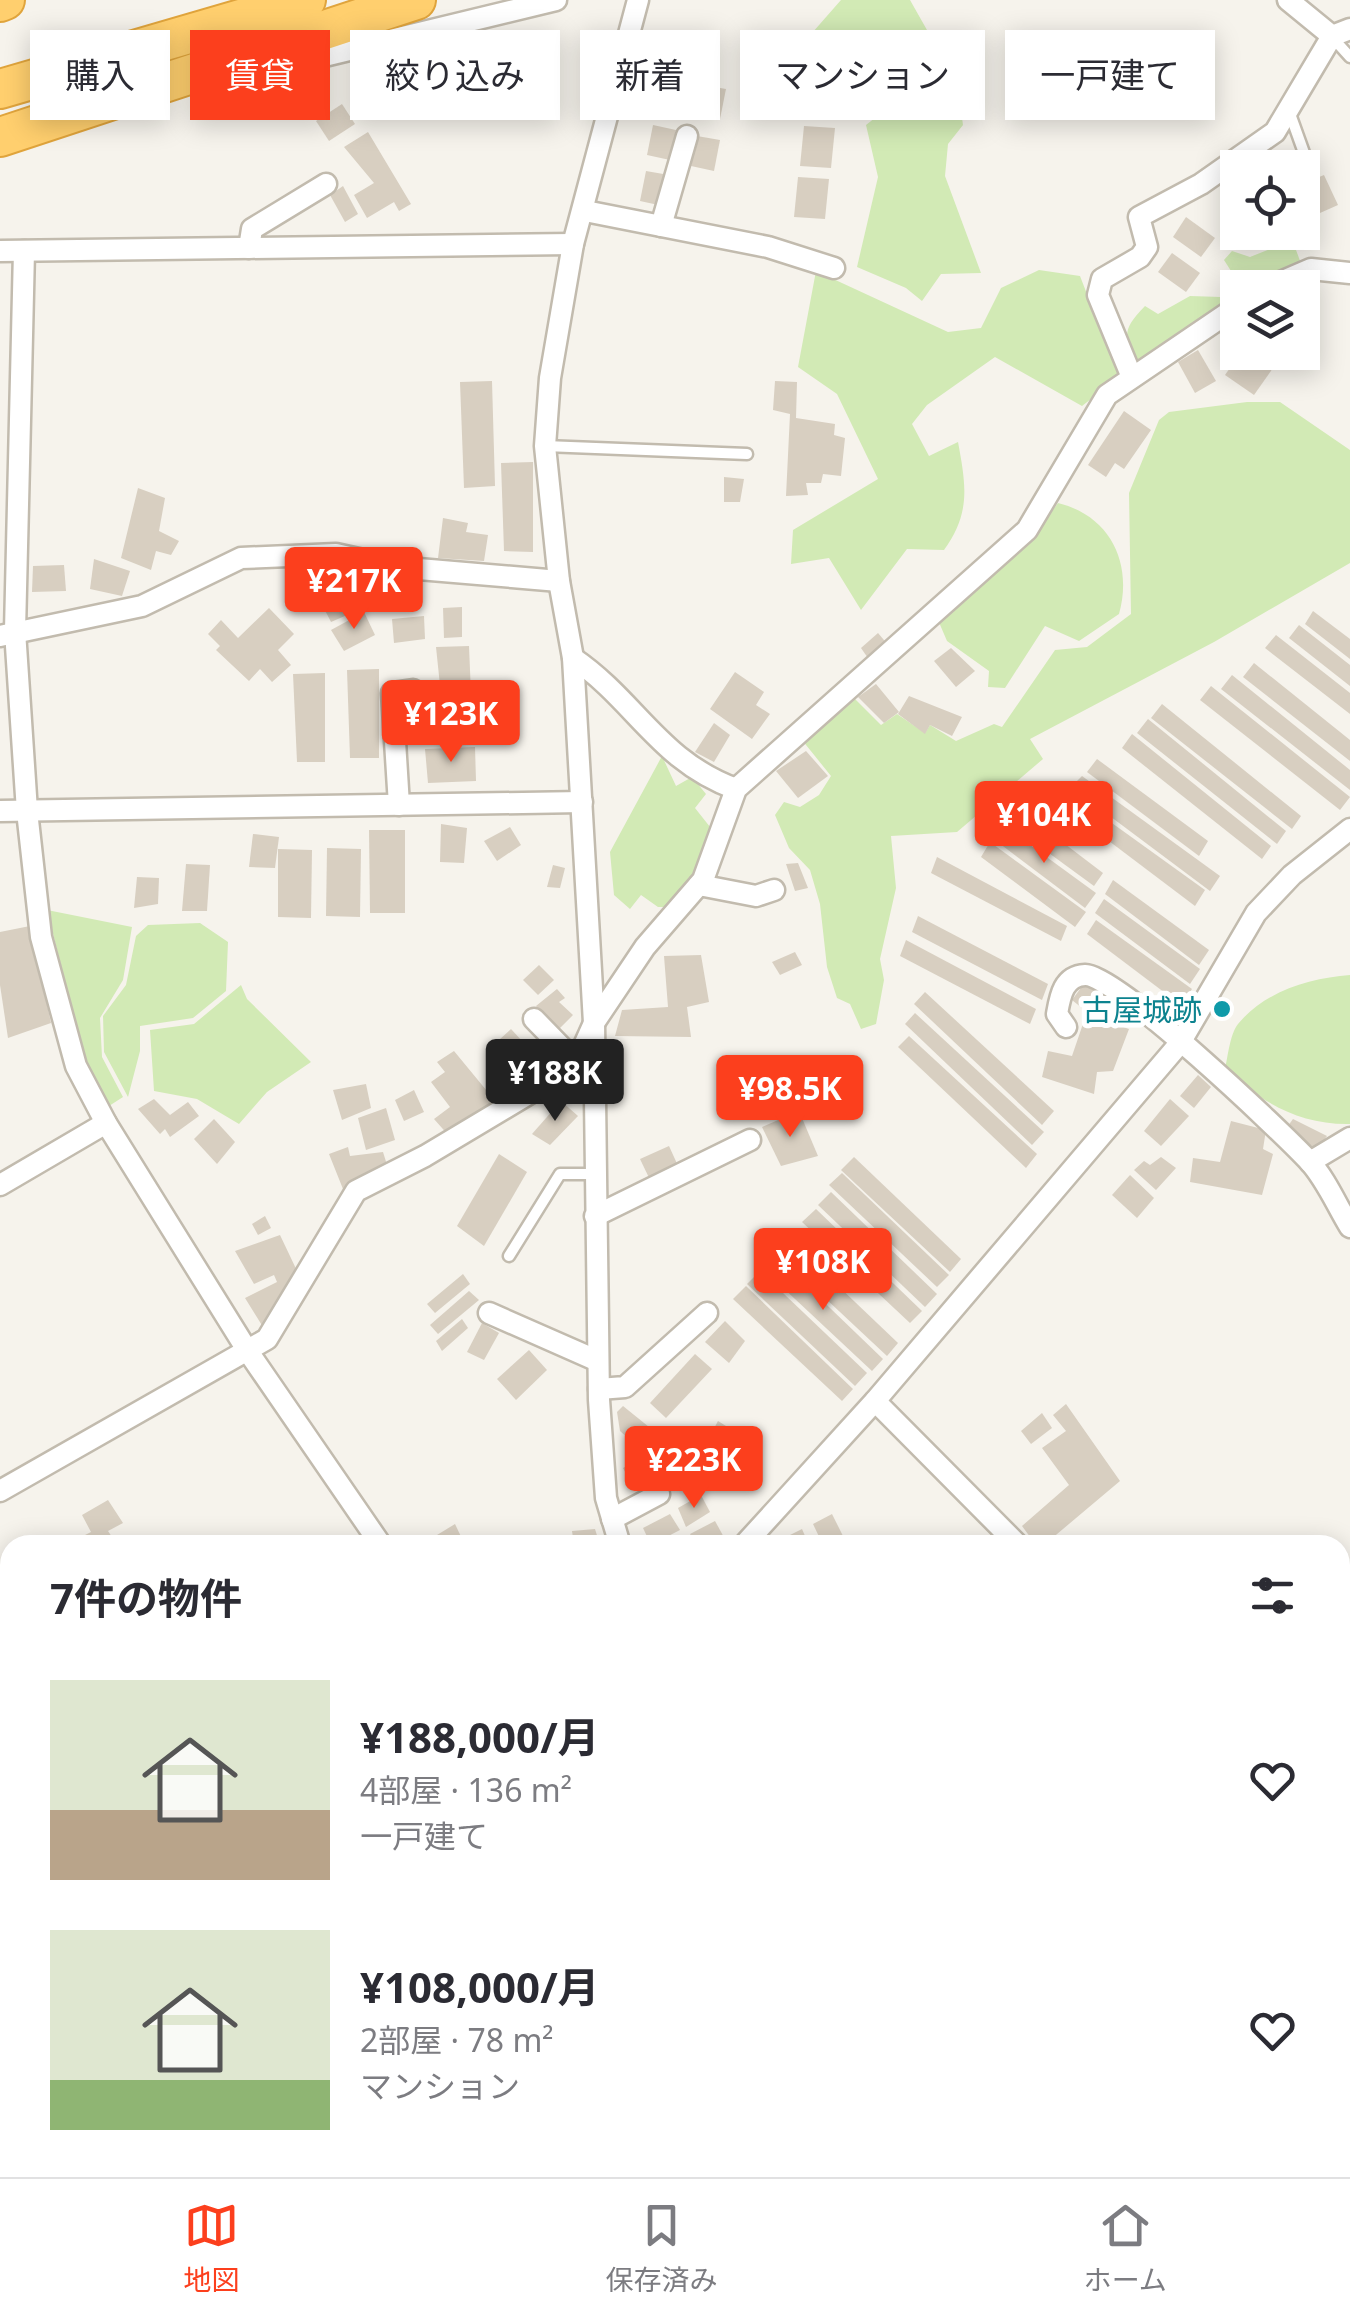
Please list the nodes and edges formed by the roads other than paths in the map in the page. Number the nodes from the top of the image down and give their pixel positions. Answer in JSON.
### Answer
{"nodes":[{"id":1,"x":306,"y":0,"type":"edge"},
{"id":2,"x":416,"y":0,"type":"edge"},
{"id":3,"x":556,"y":0,"type":"edge"},
{"id":4,"x":638,"y":0,"type":"edge"},
{"id":5,"x":1288,"y":0,"type":"edge"},
{"id":6,"x":1341,"y":32,"type":"edge"},
{"id":7,"x":1350,"y":57,"type":"edge"},
{"id":8,"x":170,"y":81,"type":"edge"},
{"id":9,"x":0,"y":89,"type":"edge"},
{"id":10,"x":170,"y":90,"type":"edge"},
{"id":11,"x":1287,"y":105,"type":"junction"},
{"id":12,"x":52,"y":120,"type":"edge"},
{"id":13,"x":687,"y":136,"type":"dead end"},
{"id":14,"x":0,"y":137,"type":"edge"},
{"id":15,"x":1303,"y":150,"type":"edge"},
{"id":16,"x":326,"y":184,"type":"dead end"},
{"id":17,"x":585,"y":211,"type":"junction"},
{"id":18,"x":661,"y":226,"type":"junction"},
{"id":19,"x":574,"y":244,"type":"junction"},
{"id":20,"x":249,"y":248,"type":"junction"},
{"id":21,"x":0,"y":251,"type":"edge"},
{"id":22,"x":24,"y":251,"type":"junction"},
{"id":23,"x":834,"y":268,"type":"dead end"},
{"id":24,"x":1309,"y":270,"type":"edge"},
{"id":25,"x":1350,"y":273,"type":"edge"},
{"id":26,"x":1220,"y":318,"type":"edge"},
{"id":27,"x":1131,"y":375,"type":"junction"},
{"id":28,"x":546,"y":446,"type":"junction"},
{"id":29,"x":747,"y":454,"type":"dead end"},
{"id":30,"x":559,"y":582,"type":"junction"},
{"id":31,"x":8,"y":634,"type":"edge"},
{"id":32,"x":574,"y":658,"type":"junction"},
{"id":33,"x":413,"y":690,"type":"dead end"},
{"id":34,"x":736,"y":789,"type":"junction"},
{"id":35,"x":582,"y":802,"type":"junction"},
{"id":36,"x":399,"y":805,"type":"junction"},
{"id":37,"x":0,"y":810,"type":"edge"},
{"id":38,"x":26,"y":810,"type":"junction"},
{"id":39,"x":1348,"y":833,"type":"edge"},
{"id":40,"x":698,"y":886,"type":"junction"},
{"id":41,"x":774,"y":890,"type":"dead end"},
{"id":42,"x":534,"y":1019,"type":"dead end"},
{"id":43,"x":594,"y":1023,"type":"junction"},
{"id":44,"x":1066,"y":1026,"type":"dead end"},
{"id":45,"x":1180,"y":1042,"type":"junction"},
{"id":46,"x":574,"y":1060,"type":"junction"},
{"id":47,"x":106,"y":1124,"type":"junction"},
{"id":48,"x":1350,"y":1138,"type":"edge"},
{"id":49,"x":750,"y":1140,"type":"dead end"},
{"id":50,"x":1310,"y":1162,"type":"junction"},
{"id":51,"x":594,"y":1174,"type":"junction"},
{"id":52,"x":0,"y":1185,"type":"edge"},
{"id":53,"x":595,"y":1216,"type":"junction"},
{"id":54,"x":1350,"y":1227,"type":"edge"},
{"id":55,"x":509,"y":1256,"type":"dead end"},
{"id":56,"x":489,"y":1313,"type":"dead end"},
{"id":57,"x":707,"y":1313,"type":"dead end"},
{"id":58,"x":247,"y":1350,"type":"junction"},
{"id":59,"x":598,"y":1360,"type":"junction"},
{"id":60,"x":599,"y":1389,"type":"junction"},
{"id":61,"x":875,"y":1401,"type":"junction"},
{"id":62,"x":0,"y":1491,"type":"edge"},
{"id":63,"x":659,"y":1494,"type":"dead end"},
{"id":64,"x":612,"y":1520,"type":"junction"},
{"id":65,"x":373,"y":1535,"type":"edge"},
{"id":66,"x":617,"y":1535,"type":"edge"},
{"id":67,"x":753,"y":1535,"type":"edge"},
{"id":68,"x":1008,"y":1535,"type":"edge"}],
"edges":[{"from":1,"to":9,"type":"highway"},
{"from":2,"to":8,"type":"highway"},
{"from":3,"to":10,"type":"street"},
{"from":4,"to":17,"type":"street"},
{"from":5,"to":6,"type":"street"},
{"from":6,"to":7,"type":"lane"},
{"from":6,"to":11,"type":"street"},
{"from":11,"to":15,"type":"lane"},
{"from":11,"to":27,"type":"street"},
{"from":12,"to":14,"type":"highway"},
{"from":13,"to":18,"type":"street"},
{"from":16,"to":20,"type":"street"},
{"from":17,"to":18,"type":"street"},
{"from":17,"to":19,"type":"street"},
{"from":18,"to":23,"type":"street"},
{"from":19,"to":20,"type":"street"},
{"from":19,"to":28,"type":"street"},
{"from":20,"to":22,"type":"street"},
{"from":21,"to":22,"type":"street"},
{"from":22,"to":31,"type":"street"},
{"from":24,"to":25,"type":"street"},
{"from":26,"to":27,"type":"street"},
{"from":27,"to":34,"type":"street"},
{"from":28,"to":29,"type":"lane"},
{"from":28,"to":30,"type":"street"},
{"from":30,"to":31,"type":"street"},
{"from":30,"to":32,"type":"street"},
{"from":31,"to":38,"type":"street"},
{"from":32,"to":34,"type":"street"},
{"from":32,"to":35,"type":"street"},
{"from":33,"to":36,"type":"street"},
{"from":34,"to":40,"type":"street"},
{"from":35,"to":36,"type":"street"},
{"from":35,"to":43,"type":"street"},
{"from":36,"to":38,"type":"street"},
{"from":37,"to":38,"type":"street"},
{"from":38,"to":47,"type":"street"},
{"from":39,"to":45,"type":"street"},
{"from":40,"to":41,"type":"street"},
{"from":40,"to":43,"type":"street"},
{"from":42,"to":46,"type":"street"},
{"from":43,"to":46,"type":"street"},
{"from":43,"to":51,"type":"street"},
{"from":44,"to":45,"type":"street"},
{"from":45,"to":50,"type":"street"},
{"from":45,"to":61,"type":"street"},
{"from":46,"to":58,"type":"street"},
{"from":47,"to":52,"type":"street"},
{"from":47,"to":58,"type":"street"},
{"from":48,"to":50,"type":"street"},
{"from":49,"to":53,"type":"street"},
{"from":50,"to":54,"type":"street"},
{"from":51,"to":53,"type":"street"},
{"from":51,"to":55,"type":"lane"},
{"from":53,"to":59,"type":"street"},
{"from":56,"to":59,"type":"street"},
{"from":57,"to":60,"type":"street"},
{"from":58,"to":62,"type":"street"},
{"from":58,"to":65,"type":"street"},
{"from":59,"to":60,"type":"street"},
{"from":60,"to":64,"type":"street"},
{"from":61,"to":67,"type":"street"},
{"from":61,"to":68,"type":"street"},
{"from":63,"to":64,"type":"street"},
{"from":64,"to":66,"type":"street"}]}
